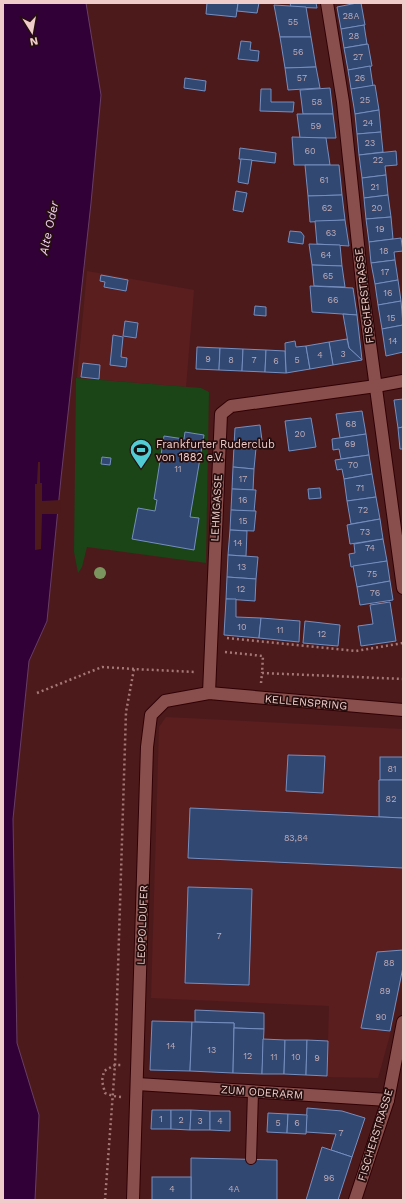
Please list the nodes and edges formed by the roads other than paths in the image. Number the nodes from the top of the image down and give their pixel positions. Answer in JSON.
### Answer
{"nodes":[{"id":1,"x":327,"y":3,"type":"edge"},
{"id":2,"x":403,"y":381,"type":"edge"},
{"id":3,"x":376,"y":386,"type":"junction"},
{"id":4,"x":403,"y":588,"type":"edge"},
{"id":5,"x":209,"y":693,"type":"junction"},
{"id":6,"x":403,"y":710,"type":"edge"},
{"id":7,"x":403,"y":1022,"type":"edge"},
{"id":8,"x":137,"y":1084,"type":"junction"},
{"id":9,"x":253,"y":1092,"type":"junction"},
{"id":10,"x":388,"y":1100,"type":"junction"},
{"id":11,"x":251,"y":1159,"type":"dead end"},
{"id":12,"x":133,"y":1200,"type":"edge"},
{"id":13,"x":355,"y":1200,"type":"edge"}],
"edges":[{"from":1,"to":3,"type":"street","name":"FISCHERSTRASSE"},
{"from":2,"to":3,"type":"street","name":"LEHMGASSE"},
{"from":3,"to":4,"type":"street","name":"FISCHERSTRASSE"},
{"from":3,"to":5,"type":"street","name":"LEHMGASSE"},
{"from":5,"to":6,"type":"street","name":"KELLENSPRING"},
{"from":5,"to":8,"type":"street","name":"LEOPOLDUFER"},
{"from":7,"to":10,"type":"street","name":"FISCHERSTRASSE"},
{"from":8,"to":9,"type":"street","name":"ZUM ODERARM"},
{"from":8,"to":12,"type":"street","name":"LEOPOLDUFER"},
{"from":9,"to":10,"type":"street","name":"ZUM ODERARM"},
{"from":9,"to":11,"type":"lane"},
{"from":10,"to":13,"type":"street","name":"FISCHERSTRASSE"}]}
